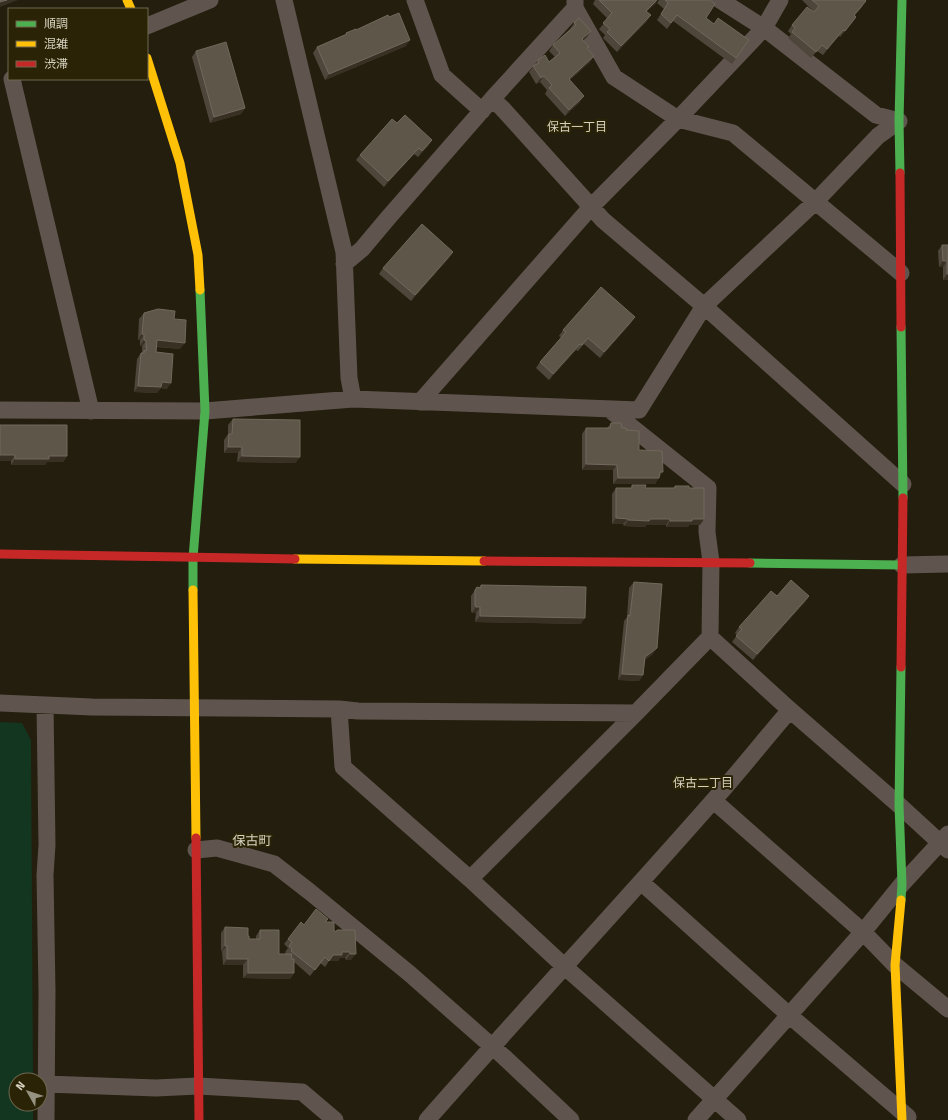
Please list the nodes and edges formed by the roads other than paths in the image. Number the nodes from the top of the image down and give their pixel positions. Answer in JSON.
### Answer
{"nodes":[{"id":1,"x":210,"y":0,"type":"edge"},
{"id":2,"x":284,"y":0,"type":"edge"},
{"id":3,"x":415,"y":0,"type":"edge"},
{"id":4,"x":720,"y":0,"type":"edge"},
{"id":5,"x":780,"y":0,"type":"edge"},
{"id":6,"x":902,"y":0,"type":"edge"},
{"id":7,"x":575,"y":4,"type":"edge"},
{"id":8,"x":148,"y":26,"type":"edge"},
{"id":9,"x":764,"y":28,"type":"junction"},
{"id":10,"x":148,"y":61,"type":"edge"},
{"id":11,"x":12,"y":80,"type":"edge"},
{"id":12,"x":487,"y":105,"type":"junction"},
{"id":13,"x":678,"y":119,"type":"junction"},
{"id":14,"x":899,"y":121,"type":"junction"},
{"id":15,"x":815,"y":202,"type":"junction"},
{"id":16,"x":591,"y":207,"type":"junction"},
{"id":17,"x":344,"y":264,"type":"junction"},
{"id":18,"x":901,"y":273,"type":"junction"},
{"id":19,"x":704,"y":306,"type":"junction"},
{"id":20,"x":353,"y":399,"type":"junction"},
{"id":21,"x":420,"y":402,"type":"junction"},
{"id":22,"x":609,"y":409,"type":"junction"},
{"id":23,"x":0,"y":410,"type":"edge"},
{"id":24,"x":91,"y":411,"type":"junction"},
{"id":25,"x":205,"y":411,"type":"junction"},
{"id":26,"x":903,"y":484,"type":"junction"},
{"id":27,"x":0,"y":554,"type":"edge"},
{"id":28,"x":193,"y":558,"type":"junction"},
{"id":29,"x":711,"y":562,"type":"junction"},
{"id":30,"x":948,"y":564,"type":"edge"},
{"id":31,"x":902,"y":565,"type":"junction"},
{"id":32,"x":710,"y":636,"type":"junction"},
{"id":33,"x":0,"y":703,"type":"edge"},
{"id":34,"x":45,"y":705,"type":"junction"},
{"id":35,"x":194,"y":708,"type":"junction"},
{"id":36,"x":339,"y":709,"type":"junction"},
{"id":37,"x":790,"y":710,"type":"junction"},
{"id":38,"x":636,"y":713,"type":"junction"},
{"id":39,"x":714,"y":801,"type":"junction"},
{"id":40,"x":899,"y":806,"type":"junction"},
{"id":41,"x":945,"y":843,"type":"edge"},
{"id":42,"x":196,"y":850,"type":"junction"},
{"id":43,"x":470,"y":879,"type":"junction"},
{"id":44,"x":641,"y":882,"type":"junction"},
{"id":45,"x":902,"y":884,"type":"junction"},
{"id":46,"x":863,"y":932,"type":"junction"},
{"id":47,"x":895,"y":964,"type":"junction"},
{"id":48,"x":565,"y":967,"type":"junction"},
{"id":49,"x":948,"y":1009,"type":"edge"},
{"id":50,"x":789,"y":1015,"type":"junction"},
{"id":51,"x":492,"y":1046,"type":"junction"},
{"id":52,"x":46,"y":1072,"type":"edge"},
{"id":53,"x":48,"y":1084,"type":"edge"},
{"id":54,"x":198,"y":1086,"type":"junction"},
{"id":55,"x":714,"y":1100,"type":"junction"},
{"id":56,"x":905,"y":1117,"type":"edge"},
{"id":57,"x":199,"y":1120,"type":"edge"},
{"id":58,"x":335,"y":1120,"type":"edge"},
{"id":59,"x":427,"y":1120,"type":"edge"},
{"id":60,"x":571,"y":1120,"type":"edge"},
{"id":61,"x":696,"y":1120,"type":"edge"},
{"id":62,"x":738,"y":1120,"type":"edge"}],
"edges":[{"from":1,"to":8,"type":"street"},
{"from":2,"to":17,"type":"street"},
{"from":3,"to":12,"type":"street"},
{"from":4,"to":9,"type":"street"},
{"from":5,"to":9,"type":"street"},
{"from":6,"to":14,"type":"street"},
{"from":7,"to":12,"type":"street"},
{"from":7,"to":13,"type":"street"},
{"from":9,"to":13,"type":"street"},
{"from":9,"to":14,"type":"street"},
{"from":10,"to":25,"type":"street"},
{"from":11,"to":24,"type":"street"},
{"from":12,"to":16,"type":"street"},
{"from":12,"to":17,"type":"street"},
{"from":13,"to":15,"type":"street"},
{"from":13,"to":16,"type":"street"},
{"from":14,"to":15,"type":"street"},
{"from":14,"to":18,"type":"street"},
{"from":15,"to":18,"type":"street"},
{"from":15,"to":19,"type":"street"},
{"from":16,"to":19,"type":"street"},
{"from":16,"to":21,"type":"street"},
{"from":17,"to":20,"type":"street"},
{"from":18,"to":26,"type":"street"},
{"from":19,"to":22,"type":"street"},
{"from":19,"to":26,"type":"street"},
{"from":20,"to":21,"type":"street"},
{"from":20,"to":25,"type":"street"},
{"from":21,"to":22,"type":"street"},
{"from":22,"to":29,"type":"street"},
{"from":23,"to":24,"type":"street"},
{"from":24,"to":25,"type":"street"},
{"from":25,"to":28,"type":"street"},
{"from":26,"to":31,"type":"street"},
{"from":27,"to":28,"type":"street"},
{"from":28,"to":29,"type":"street"},
{"from":28,"to":35,"type":"street"},
{"from":29,"to":31,"type":"street"},
{"from":29,"to":32,"type":"street"},
{"from":30,"to":31,"type":"street"},
{"from":31,"to":40,"type":"street"},
{"from":32,"to":37,"type":"street"},
{"from":32,"to":38,"type":"street"},
{"from":33,"to":34,"type":"street"},
{"from":34,"to":35,"type":"street"},
{"from":34,"to":52,"type":"street"},
{"from":35,"to":36,"type":"street"},
{"from":35,"to":42,"type":"street"},
{"from":36,"to":38,"type":"street"},
{"from":36,"to":43,"type":"street"},
{"from":37,"to":39,"type":"street"},
{"from":37,"to":40,"type":"street"},
{"from":38,"to":43,"type":"street"},
{"from":39,"to":44,"type":"street"},
{"from":39,"to":46,"type":"street"},
{"from":40,"to":41,"type":"street"},
{"from":40,"to":45,"type":"street"},
{"from":41,"to":45,"type":"street"},
{"from":42,"to":51,"type":"street"},
{"from":42,"to":54,"type":"street"},
{"from":43,"to":48,"type":"street"},
{"from":44,"to":48,"type":"street"},
{"from":44,"to":50,"type":"street"},
{"from":45,"to":46,"type":"street"},
{"from":45,"to":47,"type":"street"},
{"from":46,"to":47,"type":"street"},
{"from":46,"to":50,"type":"street"},
{"from":47,"to":49,"type":"street"},
{"from":47,"to":56,"type":"street"},
{"from":48,"to":51,"type":"street"},
{"from":48,"to":55,"type":"street"},
{"from":50,"to":55,"type":"street"},
{"from":50,"to":56,"type":"street"},
{"from":51,"to":59,"type":"street"},
{"from":51,"to":60,"type":"street"},
{"from":53,"to":54,"type":"street"},
{"from":54,"to":57,"type":"street"},
{"from":54,"to":58,"type":"street"},
{"from":55,"to":61,"type":"street"},
{"from":55,"to":62,"type":"street"}]}
